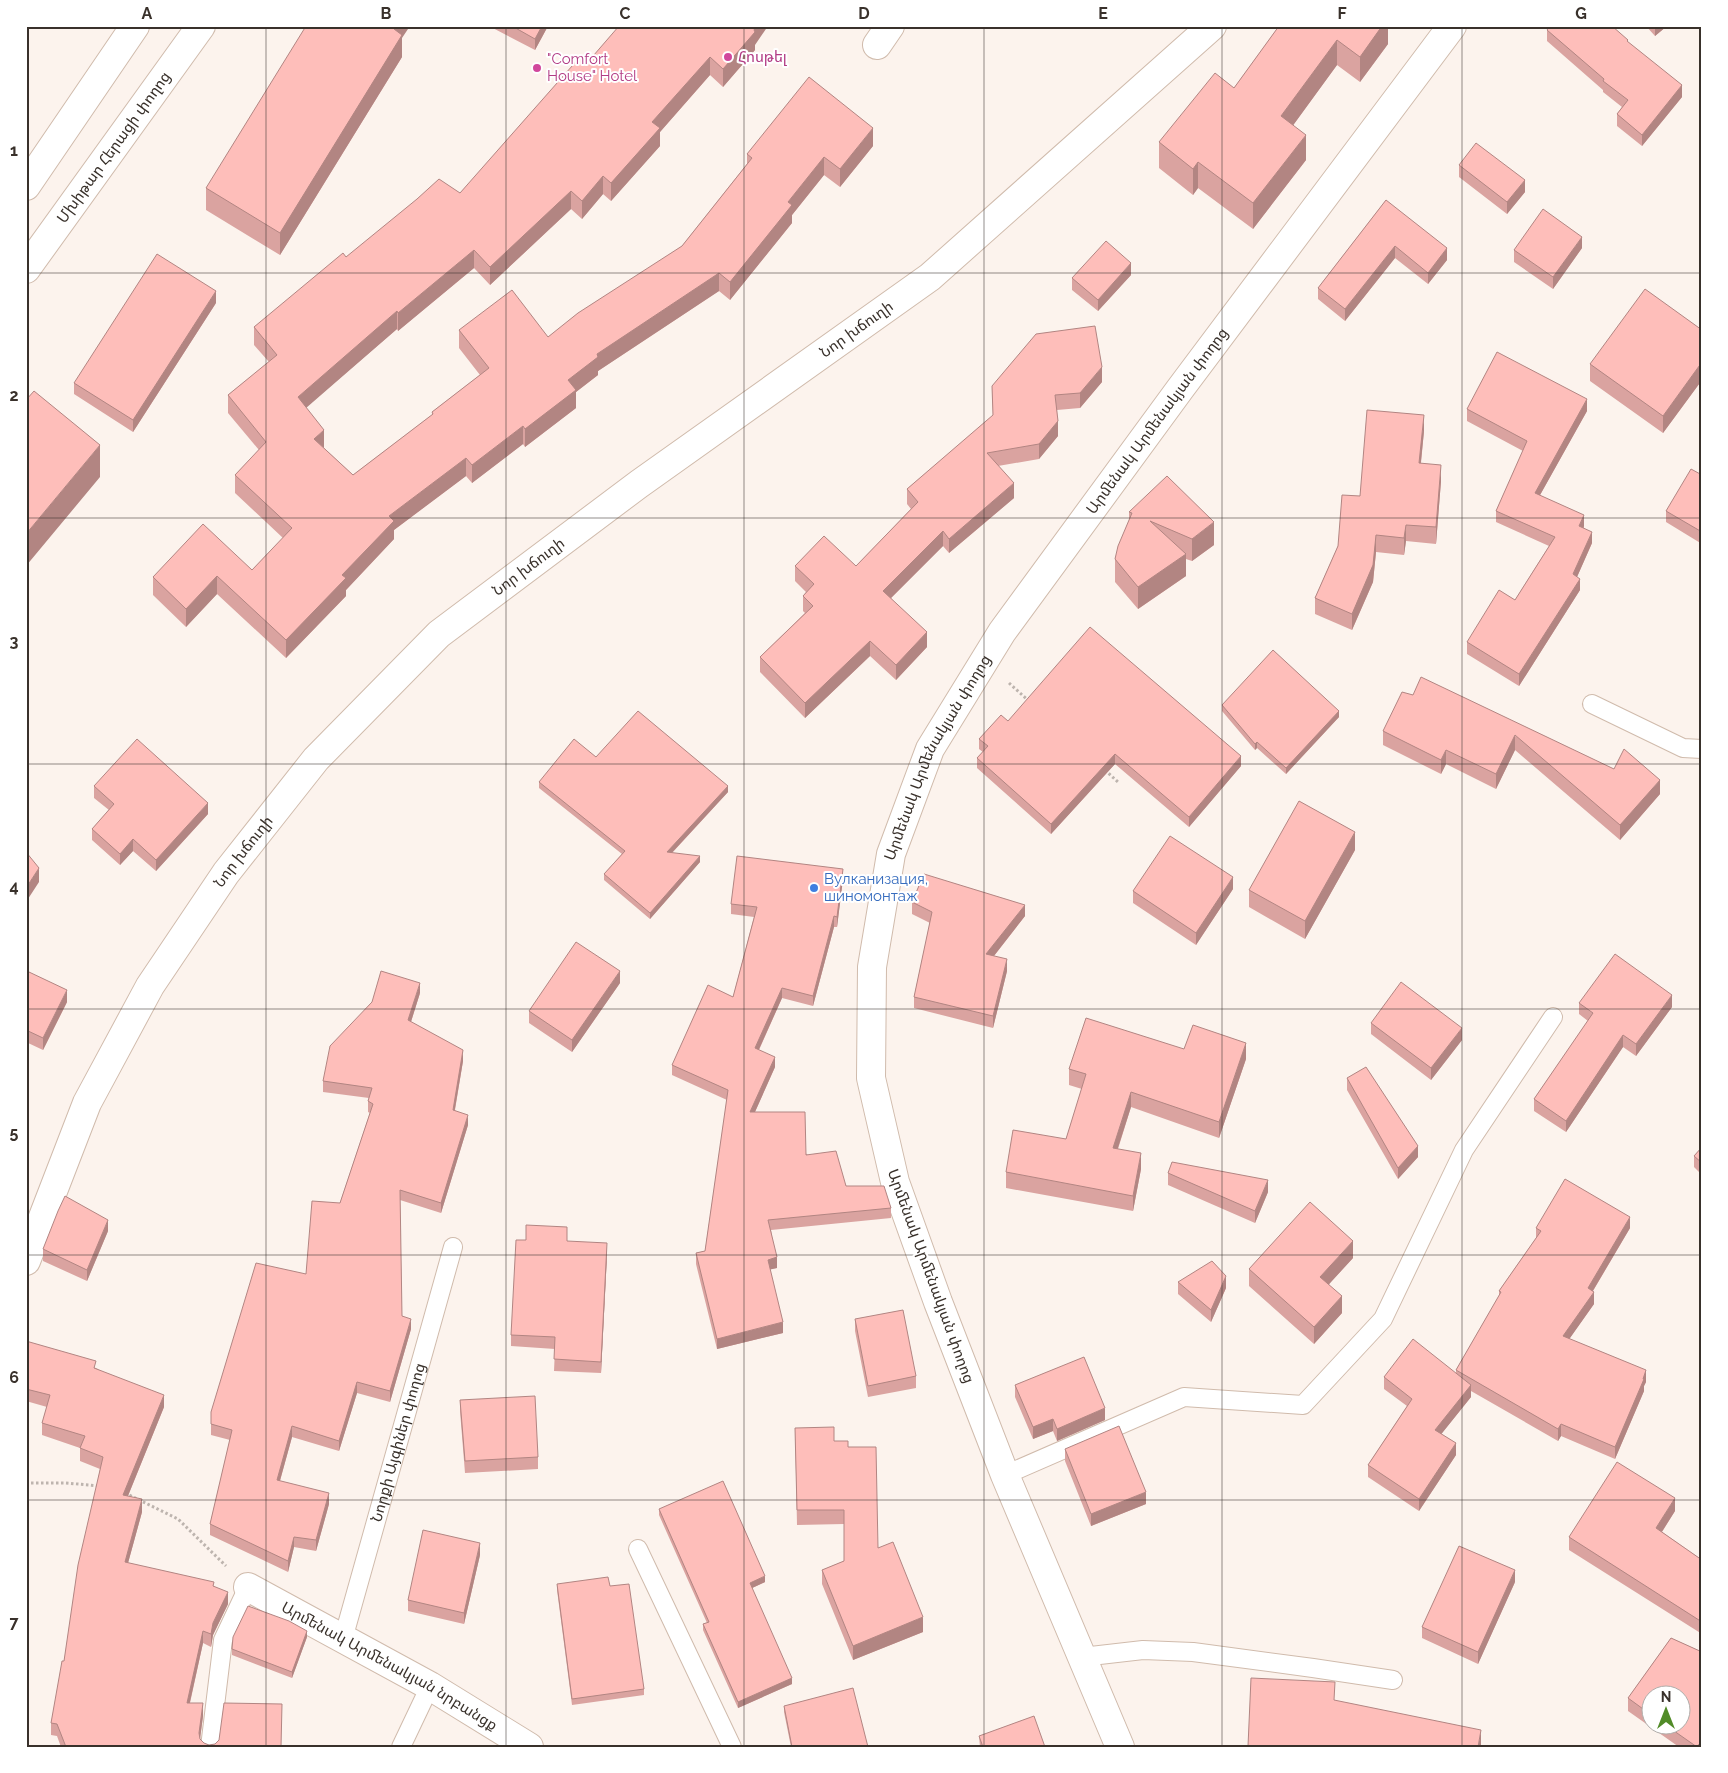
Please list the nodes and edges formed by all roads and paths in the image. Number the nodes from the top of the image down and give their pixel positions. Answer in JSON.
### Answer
{"nodes":[{"id":1,"x":135,"y":26,"type":"edge"},
{"id":2,"x":201,"y":26,"type":"edge"},
{"id":3,"x":1212,"y":26,"type":"edge"},
{"id":4,"x":1452,"y":26,"type":"edge"},
{"id":5,"x":26,"y":186,"type":"edge"},
{"id":6,"x":26,"y":269,"type":"edge"},
{"id":7,"x":1008,"y":682,"type":"dead end"},
{"id":8,"x":1592,"y":704,"type":"dead end"},
{"id":9,"x":1036,"y":708,"type":"edge"},
{"id":10,"x":1702,"y":750,"type":"edge"},
{"id":11,"x":1098,"y":764,"type":"edge"},
{"id":12,"x":1119,"y":783,"type":"dead end"},
{"id":13,"x":1553,"y":1017,"type":"dead end"},
{"id":14,"x":453,"y":1247,"type":"dead end"},
{"id":15,"x":26,"y":1262,"type":"edge"},
{"id":16,"x":1005,"y":1475,"type":"junction"},
{"id":17,"x":26,"y":1483,"type":"edge"},
{"id":18,"x":106,"y":1487,"type":"edge"},
{"id":19,"x":123,"y":1492,"type":"edge"},
{"id":20,"x":638,"y":1549,"type":"dead end"},
{"id":21,"x":248,"y":1587,"type":"junction"},
{"id":22,"x":343,"y":1639,"type":"junction"},
{"id":23,"x":1082,"y":1657,"type":"junction"},
{"id":24,"x":1393,"y":1680,"type":"dead end"},
{"id":25,"x":430,"y":1686,"type":"junction"},
{"id":26,"x":210,"y":1747,"type":"edge"},
{"id":27,"x":401,"y":1747,"type":"edge"},
{"id":28,"x":529,"y":1747,"type":"edge"},
{"id":29,"x":732,"y":1747,"type":"edge"},
{"id":30,"x":1120,"y":1747,"type":"edge"}],
"edges":[{"from":1,"to":5,"type":"main road"},
{"from":2,"to":6,"type":"main road","name":"Մխիթար Հերացի փողոց"},
{"from":3,"to":15,"type":"main road","name":"Նոր խճուղի"},
{"from":4,"to":16,"type":"main road","name":"Արմենակ Արմենակյան փողոց"},
{"from":7,"to":9,"type":"path"},
{"from":8,"to":10,"type":"lane"},
{"from":11,"to":12,"type":"path"},
{"from":13,"to":16,"type":"lane"},
{"from":14,"to":22,"type":"lane","name":"Նորքի Այգիներ փողոց"},
{"from":16,"to":23,"type":"main road","name":"Արմենակ Արմենակյան փողոց"},
{"from":17,"to":18,"type":"path"},
{"from":19,"to":21,"type":"path"},
{"from":20,"to":29,"type":"lane"},
{"from":21,"to":22,"type":"main road","name":"Արմենակ Արմենակյան նրբանցք"},
{"from":21,"to":26,"type":"lane"},
{"from":22,"to":25,"type":"main road","name":"Արմենակ Արմենակյան նրբանցք"},
{"from":23,"to":24,"type":"lane"},
{"from":23,"to":30,"type":"main road","name":"Արմենակ Արմենակյան փողոց"},
{"from":25,"to":27,"type":"lane"},
{"from":25,"to":28,"type":"main road","name":"Արմենակ Արմենակյան նրբանցք"}]}
